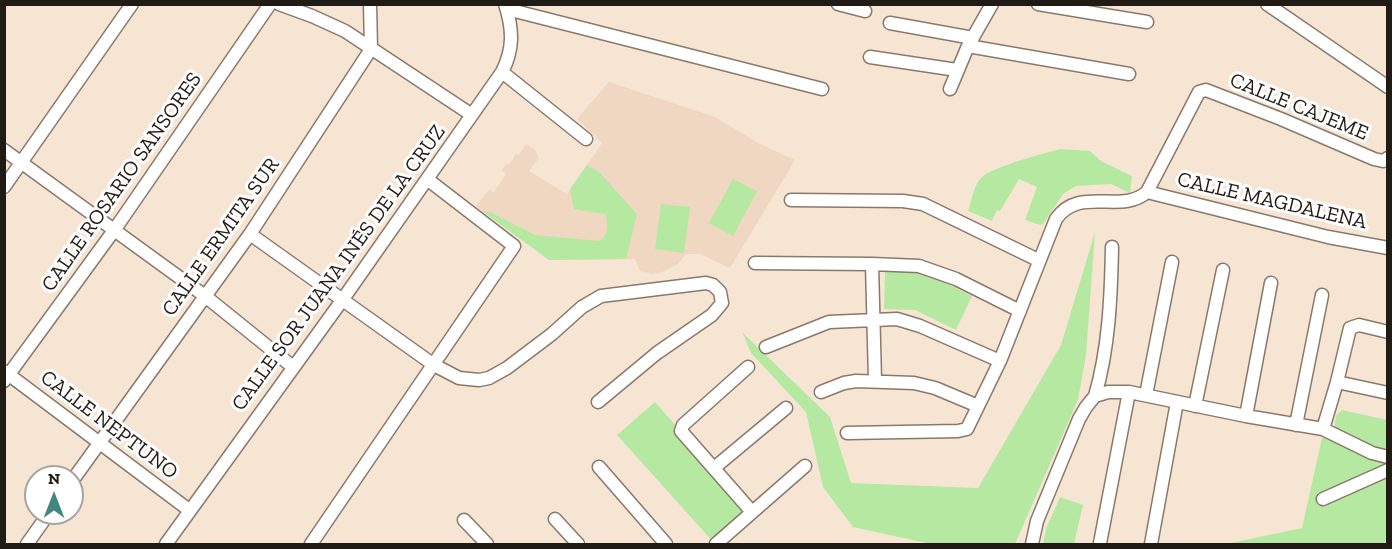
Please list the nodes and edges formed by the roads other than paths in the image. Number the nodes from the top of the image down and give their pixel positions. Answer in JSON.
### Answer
{"nodes":[{"id":1,"x":132,"y":4,"type":"edge"},
{"id":2,"x":270,"y":4,"type":"edge"},
{"id":3,"x":279,"y":4,"type":"edge"},
{"id":4,"x":370,"y":4,"type":"edge"},
{"id":5,"x":838,"y":4,"type":"edge"},
{"id":6,"x":993,"y":4,"type":"edge"},
{"id":7,"x":1038,"y":4,"type":"edge"},
{"id":8,"x":1267,"y":4,"type":"edge"},
{"id":9,"x":506,"y":7,"type":"edge"},
{"id":10,"x":865,"y":11,"type":"dead end"},
{"id":11,"x":890,"y":22,"type":"dead end"},
{"id":12,"x":1146,"y":22,"type":"dead end"},
{"id":13,"x":971,"y":42,"type":"junction"},
{"id":14,"x":371,"y":49,"type":"junction"},
{"id":15,"x":870,"y":57,"type":"dead end"},
{"id":16,"x":957,"y":70,"type":"junction"},
{"id":17,"x":502,"y":72,"type":"junction"},
{"id":18,"x":1129,"y":74,"type":"dead end"},
{"id":19,"x":1388,"y":87,"type":"edge"},
{"id":20,"x":822,"y":89,"type":"dead end"},
{"id":21,"x":950,"y":89,"type":"dead end"},
{"id":22,"x":472,"y":115,"type":"junction"},
{"id":23,"x":586,"y":139,"type":"dead end"},
{"id":24,"x":4,"y":150,"type":"edge"},
{"id":25,"x":1388,"y":158,"type":"edge"},
{"id":26,"x":22,"y":163,"type":"junction"},
{"id":27,"x":427,"y":179,"type":"junction"},
{"id":28,"x":4,"y":187,"type":"edge"},
{"id":29,"x":1147,"y":192,"type":"junction"},
{"id":30,"x":791,"y":200,"type":"dead end"},
{"id":31,"x":115,"y":229,"type":"junction"},
{"id":32,"x":250,"y":234,"type":"junction"},
{"id":33,"x":1112,"y":247,"type":"dead end"},
{"id":34,"x":1388,"y":248,"type":"edge"},
{"id":35,"x":1038,"y":260,"type":"junction"},
{"id":36,"x":1172,"y":262,"type":"dead end"},
{"id":37,"x":755,"y":263,"type":"dead end"},
{"id":38,"x":872,"y":264,"type":"junction"},
{"id":39,"x":1223,"y":270,"type":"dead end"},
{"id":40,"x":1271,"y":283,"type":"dead end"},
{"id":41,"x":1322,"y":295,"type":"dead end"},
{"id":42,"x":205,"y":296,"type":"junction"},
{"id":43,"x":343,"y":299,"type":"junction"},
{"id":44,"x":1020,"y":310,"type":"junction"},
{"id":45,"x":874,"y":319,"type":"junction"},
{"id":46,"x":1388,"y":332,"type":"edge"},
{"id":47,"x":766,"y":347,"type":"dead end"},
{"id":48,"x":1000,"y":360,"type":"junction"},
{"id":49,"x":434,"y":365,"type":"junction"},
{"id":50,"x":293,"y":367,"type":"junction"},
{"id":51,"x":748,"y":367,"type":"dead end"},
{"id":52,"x":6,"y":375,"type":"edge"},
{"id":53,"x":875,"y":381,"type":"junction"},
{"id":54,"x":1337,"y":382,"type":"junction"},
{"id":55,"x":821,"y":392,"type":"dead end"},
{"id":56,"x":1129,"y":392,"type":"junction"},
{"id":57,"x":1388,"y":393,"type":"edge"},
{"id":58,"x":1146,"y":395,"type":"junction"},
{"id":59,"x":1095,"y":396,"type":"junction"},
{"id":60,"x":598,"y":402,"type":"dead end"},
{"id":61,"x":1177,"y":402,"type":"junction"},
{"id":62,"x":978,"y":406,"type":"junction"},
{"id":63,"x":1195,"y":406,"type":"junction"},
{"id":64,"x":786,"y":408,"type":"dead end"},
{"id":65,"x":1246,"y":416,"type":"junction"},
{"id":66,"x":1296,"y":425,"type":"junction"},
{"id":67,"x":1323,"y":429,"type":"junction"},
{"id":68,"x":847,"y":433,"type":"dead end"},
{"id":69,"x":99,"y":443,"type":"junction"},
{"id":70,"x":1388,"y":457,"type":"edge"},
{"id":71,"x":83,"y":465,"type":"edge"},
{"id":72,"x":805,"y":466,"type":"dead end"},
{"id":73,"x":599,"y":467,"type":"dead end"},
{"id":74,"x":714,"y":468,"type":"junction"},
{"id":75,"x":1388,"y":470,"type":"edge"},
{"id":76,"x":1323,"y":499,"type":"dead end"},
{"id":77,"x":189,"y":510,"type":"junction"},
{"id":78,"x":752,"y":512,"type":"junction"},
{"id":79,"x":555,"y":519,"type":"dead end"},
{"id":80,"x":464,"y":520,"type":"dead end"},
{"id":81,"x":41,"y":525,"type":"edge"},
{"id":82,"x":722,"y":542,"type":"edge"},
{"id":83,"x":1033,"y":542,"type":"edge"},
{"id":84,"x":1100,"y":543,"type":"dead end"},
{"id":85,"x":27,"y":544,"type":"edge"},
{"id":86,"x":166,"y":544,"type":"edge"},
{"id":87,"x":311,"y":544,"type":"edge"},
{"id":88,"x":487,"y":544,"type":"edge"},
{"id":89,"x":578,"y":544,"type":"edge"},
{"id":90,"x":666,"y":544,"type":"edge"},
{"id":91,"x":1151,"y":544,"type":"edge"}],
"edges":[{"from":1,"to":26,"type":"street"},
{"from":2,"to":31,"type":"street","name":"CALLE ROSARIO SANSORES"},
{"from":3,"to":14,"type":"street"},
{"from":4,"to":14,"type":"street"},
{"from":5,"to":10,"type":"street"},
{"from":6,"to":13,"type":"street"},
{"from":7,"to":12,"type":"street"},
{"from":8,"to":19,"type":"street"},
{"from":9,"to":17,"type":"street","name":"CALLE SOR JUANA INÉS DE LA CRUZ"},
{"from":9,"to":20,"type":"street"},
{"from":11,"to":13,"type":"street"},
{"from":13,"to":16,"type":"street"},
{"from":13,"to":18,"type":"street"},
{"from":14,"to":22,"type":"street"},
{"from":14,"to":32,"type":"street","name":"CALLE ERMITA SUR"},
{"from":15,"to":16,"type":"street"},
{"from":16,"to":21,"type":"street"},
{"from":17,"to":22,"type":"street","name":"CALLE SOR JUANA INÉS DE LA CRUZ"},
{"from":17,"to":23,"type":"street"},
{"from":22,"to":27,"type":"street","name":"CALLE SOR JUANA INÉS DE LA CRUZ"},
{"from":24,"to":26,"type":"street"},
{"from":25,"to":29,"type":"street","name":"CALLE CAJEME"},
{"from":26,"to":28,"type":"street"},
{"from":26,"to":31,"type":"street"},
{"from":27,"to":43,"type":"street","name":"CALLE SOR JUANA INÉS DE LA CRUZ"},
{"from":27,"to":49,"type":"street"},
{"from":29,"to":34,"type":"street","name":"CALLE MAGDALENA"},
{"from":29,"to":35,"type":"street"},
{"from":30,"to":35,"type":"street"},
{"from":31,"to":42,"type":"street"},
{"from":31,"to":52,"type":"street","name":"CALLE ROSARIO SANSORES"},
{"from":32,"to":42,"type":"street","name":"CALLE ERMITA SUR"},
{"from":32,"to":43,"type":"street"},
{"from":33,"to":59,"type":"street"},
{"from":35,"to":44,"type":"street"},
{"from":36,"to":58,"type":"street"},
{"from":37,"to":38,"type":"street"},
{"from":38,"to":44,"type":"street"},
{"from":38,"to":45,"type":"street"},
{"from":39,"to":63,"type":"street"},
{"from":40,"to":65,"type":"street"},
{"from":41,"to":66,"type":"street"},
{"from":42,"to":50,"type":"street"},
{"from":42,"to":69,"type":"street","name":"CALLE ERMITA SUR"},
{"from":43,"to":49,"type":"street"},
{"from":43,"to":50,"type":"street","name":"CALLE SOR JUANA INÉS DE LA CRUZ"},
{"from":44,"to":48,"type":"street"},
{"from":45,"to":47,"type":"street"},
{"from":45,"to":48,"type":"street"},
{"from":45,"to":53,"type":"street"},
{"from":46,"to":54,"type":"street"},
{"from":48,"to":62,"type":"street"},
{"from":49,"to":60,"type":"street"},
{"from":49,"to":87,"type":"street"},
{"from":50,"to":77,"type":"street","name":"CALLE SOR JUANA INÉS DE LA CRUZ"},
{"from":51,"to":74,"type":"street"},
{"from":52,"to":69,"type":"street","name":"CALLE NEPTUNO"},
{"from":53,"to":55,"type":"street"},
{"from":53,"to":62,"type":"street"},
{"from":54,"to":57,"type":"street"},
{"from":54,"to":67,"type":"street"},
{"from":56,"to":58,"type":"street"},
{"from":56,"to":59,"type":"street"},
{"from":56,"to":84,"type":"street"},
{"from":58,"to":61,"type":"street"},
{"from":59,"to":83,"type":"street"},
{"from":61,"to":63,"type":"street"},
{"from":61,"to":91,"type":"street"},
{"from":62,"to":68,"type":"street"},
{"from":63,"to":65,"type":"street"},
{"from":64,"to":74,"type":"street"},
{"from":65,"to":66,"type":"street"},
{"from":66,"to":67,"type":"street"},
{"from":67,"to":70,"type":"street"},
{"from":69,"to":71,"type":"street","name":"CALLE ERMITA SUR"},
{"from":69,"to":77,"type":"street","name":"CALLE NEPTUNO"},
{"from":72,"to":78,"type":"street"},
{"from":73,"to":90,"type":"street"},
{"from":74,"to":78,"type":"street"},
{"from":75,"to":76,"type":"street"},
{"from":77,"to":86,"type":"street","name":"CALLE SOR JUANA INÉS DE LA CRUZ"},
{"from":78,"to":82,"type":"street"},
{"from":79,"to":89,"type":"street"},
{"from":80,"to":88,"type":"street"},
{"from":81,"to":85,"type":"street"}]}
